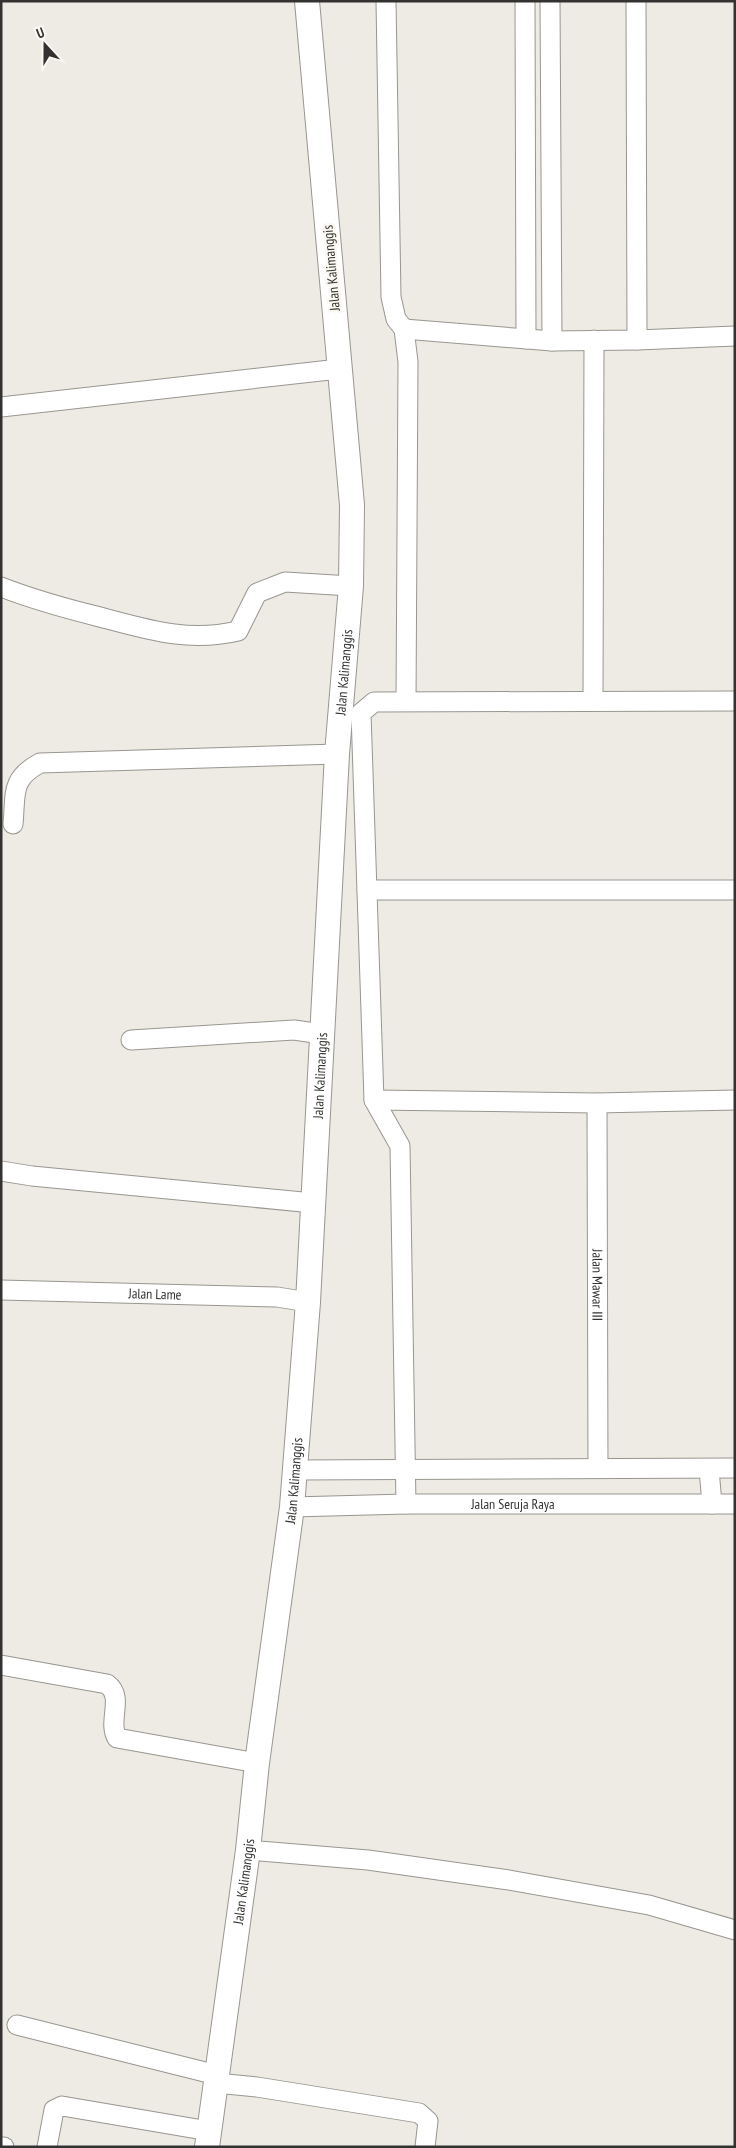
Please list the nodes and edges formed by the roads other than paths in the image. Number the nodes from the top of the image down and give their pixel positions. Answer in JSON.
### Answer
{"nodes":[{"id":1,"x":307,"y":1,"type":"edge"},
{"id":2,"x":386,"y":1,"type":"edge"},
{"id":3,"x":525,"y":1,"type":"edge"},
{"id":4,"x":550,"y":1,"type":"edge"},
{"id":5,"x":636,"y":1,"type":"edge"},
{"id":6,"x":526,"y":67,"type":"junction"},
{"id":7,"x":550,"y":67,"type":"junction"},
{"id":8,"x":404,"y":329,"type":"junction"},
{"id":9,"x":735,"y":336,"type":"edge"},
{"id":10,"x":526,"y":339,"type":"junction"},
{"id":11,"x":594,"y":340,"type":"junction"},
{"id":12,"x":637,"y":340,"type":"junction"},
{"id":13,"x":552,"y":341,"type":"junction"},
{"id":14,"x":339,"y":369,"type":"junction"},
{"id":15,"x":1,"y":407,"type":"edge"},
{"id":16,"x":351,"y":586,"type":"junction"},
{"id":17,"x":1,"y":587,"type":"edge"},
{"id":18,"x":594,"y":700,"type":"junction"},
{"id":19,"x":735,"y":701,"type":"edge"},
{"id":20,"x":406,"y":702,"type":"junction"},
{"id":21,"x":337,"y":754,"type":"junction"},
{"id":22,"x":12,"y":824,"type":"dead end"},
{"id":23,"x":367,"y":890,"type":"junction"},
{"id":24,"x":735,"y":890,"type":"edge"},
{"id":25,"x":322,"y":1034,"type":"junction"},
{"id":26,"x":131,"y":1040,"type":"dead end"},
{"id":27,"x":374,"y":1100,"type":"junction"},
{"id":28,"x":735,"y":1100,"type":"edge"},
{"id":29,"x":597,"y":1103,"type":"junction"},
{"id":30,"x":1,"y":1171,"type":"edge"},
{"id":31,"x":312,"y":1203,"type":"junction"},
{"id":32,"x":1,"y":1290,"type":"edge"},
{"id":33,"x":308,"y":1302,"type":"junction"},
{"id":34,"x":598,"y":1468,"type":"junction"},
{"id":35,"x":709,"y":1468,"type":"junction"},
{"id":36,"x":735,"y":1468,"type":"edge"},
{"id":37,"x":295,"y":1470,"type":"junction"},
{"id":38,"x":406,"y":1470,"type":"junction"},
{"id":39,"x":406,"y":1504,"type":"junction"},
{"id":40,"x":712,"y":1504,"type":"junction"},
{"id":41,"x":735,"y":1504,"type":"edge"},
{"id":42,"x":292,"y":1507,"type":"junction"},
{"id":43,"x":1,"y":1665,"type":"edge"},
{"id":44,"x":257,"y":1763,"type":"junction"},
{"id":45,"x":248,"y":1850,"type":"junction"},
{"id":46,"x":735,"y":1930,"type":"edge"},
{"id":47,"x":17,"y":2025,"type":"dead end"},
{"id":48,"x":216,"y":2079,"type":"junction"},
{"id":49,"x":208,"y":2139,"type":"edge"},
{"id":50,"x":47,"y":2147,"type":"edge"},
{"id":51,"x":425,"y":2147,"type":"edge"}],
"edges":[{"from":1,"to":14,"type":"main road","name":"Jalan Kalimanggis"},
{"from":2,"to":8,"type":"street"},
{"from":3,"to":6,"type":"street"},
{"from":4,"to":7,"type":"street"},
{"from":5,"to":12,"type":"street"},
{"from":6,"to":7,"type":"street"},
{"from":6,"to":10,"type":"street"},
{"from":7,"to":13,"type":"street"},
{"from":8,"to":10,"type":"street"},
{"from":8,"to":20,"type":"street"},
{"from":9,"to":12,"type":"street"},
{"from":10,"to":13,"type":"street"},
{"from":11,"to":12,"type":"street"},
{"from":11,"to":13,"type":"street"},
{"from":11,"to":18,"type":"street"},
{"from":14,"to":15,"type":"street"},
{"from":14,"to":16,"type":"main road","name":"Jalan Kalimanggis"},
{"from":16,"to":17,"type":"street"},
{"from":16,"to":21,"type":"main road","name":"Jalan Kalimanggis"},
{"from":18,"to":19,"type":"street"},
{"from":18,"to":20,"type":"street"},
{"from":20,"to":23,"type":"street"},
{"from":21,"to":22,"type":"street"},
{"from":21,"to":25,"type":"main road","name":"Jalan Kalimanggis"},
{"from":23,"to":24,"type":"street"},
{"from":23,"to":27,"type":"street"},
{"from":25,"to":26,"type":"street"},
{"from":25,"to":31,"type":"main road","name":"Jalan Kalimanggis"},
{"from":27,"to":29,"type":"street"},
{"from":27,"to":38,"type":"street"},
{"from":28,"to":29,"type":"street"},
{"from":29,"to":34,"type":"street","name":"Jalan Mawar III"},
{"from":30,"to":31,"type":"street"},
{"from":31,"to":33,"type":"main road","name":"Jalan Kalimanggis"},
{"from":32,"to":33,"type":"street","name":"Jalan Lame"},
{"from":33,"to":37,"type":"main road","name":"Jalan Kalimanggis"},
{"from":34,"to":35,"type":"street"},
{"from":34,"to":38,"type":"street"},
{"from":35,"to":36,"type":"street"},
{"from":35,"to":40,"type":"street"},
{"from":37,"to":38,"type":"street"},
{"from":37,"to":42,"type":"main road","name":"Jalan Kalimanggis"},
{"from":38,"to":39,"type":"street"},
{"from":39,"to":40,"type":"street","name":"Jalan Seruja Raya"},
{"from":39,"to":42,"type":"street","name":"Jalan Seruja Raya"},
{"from":40,"to":41,"type":"street","name":"Jalan Seruja Raya"},
{"from":42,"to":44,"type":"main road","name":"Jalan Kalimanggis"},
{"from":43,"to":44,"type":"street"},
{"from":44,"to":45,"type":"main road","name":"Jalan Kalimanggis"},
{"from":45,"to":46,"type":"street"},
{"from":45,"to":48,"type":"main road","name":"Jalan Kalimanggis"},
{"from":47,"to":48,"type":"street"},
{"from":48,"to":49,"type":"main road","name":"Jalan Kalimanggis"},
{"from":48,"to":51,"type":"street"},
{"from":49,"to":50,"type":"street"}]}
